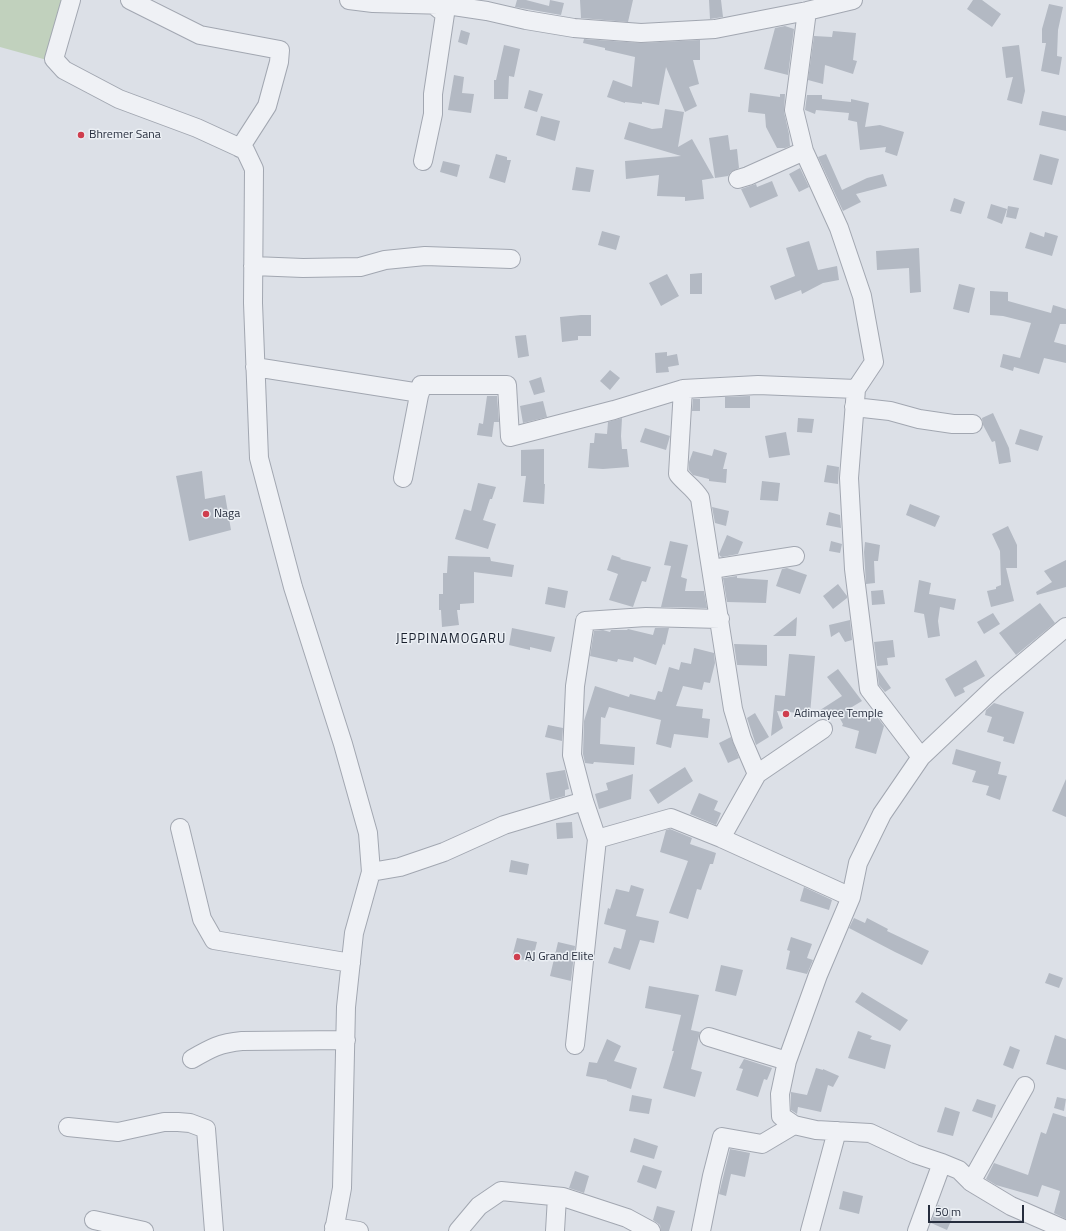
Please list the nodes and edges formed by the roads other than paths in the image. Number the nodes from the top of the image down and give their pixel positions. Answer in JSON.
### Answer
{"nodes":[{"id":1,"x":71,"y":0,"type":"edge"},
{"id":2,"x":130,"y":0,"type":"edge"},
{"id":3,"x":349,"y":0,"type":"edge"},
{"id":4,"x":853,"y":0,"type":"edge"},
{"id":5,"x":433,"y":4,"type":"junction"},
{"id":6,"x":806,"y":11,"type":"junction"},
{"id":7,"x":240,"y":148,"type":"junction"},
{"id":8,"x":804,"y":151,"type":"junction"},
{"id":9,"x":423,"y":161,"type":"dead end"},
{"id":10,"x":738,"y":179,"type":"dead end"},
{"id":11,"x":511,"y":259,"type":"dead end"},
{"id":12,"x":253,"y":266,"type":"junction"},
{"id":13,"x":255,"y":366,"type":"junction"},
{"id":14,"x":683,"y":389,"type":"junction"},
{"id":15,"x":420,"y":393,"type":"junction"},
{"id":16,"x":855,"y":398,"type":"junction"},
{"id":17,"x":973,"y":424,"type":"dead end"},
{"id":18,"x":403,"y":478,"type":"dead end"},
{"id":19,"x":794,"y":556,"type":"dead end"},
{"id":20,"x":712,"y":569,"type":"junction"},
{"id":21,"x":720,"y":619,"type":"junction"},
{"id":22,"x":1066,"y":627,"type":"edge"},
{"id":23,"x":823,"y":729,"type":"dead end"},
{"id":24,"x":921,"y":757,"type":"junction"},
{"id":25,"x":758,"y":774,"type":"junction"},
{"id":26,"x":584,"y":801,"type":"junction"},
{"id":27,"x":180,"y":828,"type":"dead end"},
{"id":28,"x":721,"y":838,"type":"junction"},
{"id":29,"x":597,"y":839,"type":"junction"},
{"id":30,"x":371,"y":872,"type":"junction"},
{"id":31,"x":851,"y":897,"type":"junction"},
{"id":32,"x":351,"y":963,"type":"junction"},
{"id":33,"x":709,"y":1036,"type":"dead end"},
{"id":34,"x":346,"y":1040,"type":"junction"},
{"id":35,"x":575,"y":1045,"type":"dead end"},
{"id":36,"x":192,"y":1059,"type":"dead end"},
{"id":37,"x":787,"y":1062,"type":"junction"},
{"id":38,"x":1025,"y":1086,"type":"dead end"},
{"id":39,"x":794,"y":1125,"type":"junction"},
{"id":40,"x":68,"y":1127,"type":"dead end"},
{"id":41,"x":836,"y":1131,"type":"junction"},
{"id":42,"x":942,"y":1163,"type":"junction"},
{"id":43,"x":971,"y":1182,"type":"junction"},
{"id":44,"x":557,"y":1197,"type":"junction"},
{"id":45,"x":94,"y":1220,"type":"dead end"},
{"id":46,"x":334,"y":1229,"type":"edge"},
{"id":47,"x":1066,"y":1230,"type":"edge"},
{"id":48,"x":144,"y":1231,"type":"edge"},
{"id":49,"x":214,"y":1231,"type":"edge"},
{"id":50,"x":359,"y":1231,"type":"edge"},
{"id":51,"x":458,"y":1231,"type":"edge"},
{"id":52,"x":555,"y":1231,"type":"edge"},
{"id":53,"x":651,"y":1231,"type":"edge"},
{"id":54,"x":701,"y":1231,"type":"edge"},
{"id":55,"x":810,"y":1231,"type":"edge"},
{"id":56,"x":916,"y":1231,"type":"edge"}],
"edges":[{"from":1,"to":7,"type":"street"},
{"from":2,"to":7,"type":"street"},
{"from":3,"to":5,"type":"street"},
{"from":4,"to":6,"type":"street"},
{"from":5,"to":6,"type":"street"},
{"from":5,"to":9,"type":"street"},
{"from":6,"to":8,"type":"street"},
{"from":7,"to":12,"type":"street"},
{"from":8,"to":10,"type":"street"},
{"from":8,"to":16,"type":"street"},
{"from":11,"to":12,"type":"street"},
{"from":12,"to":13,"type":"street"},
{"from":13,"to":15,"type":"street"},
{"from":13,"to":30,"type":"street"},
{"from":14,"to":15,"type":"street"},
{"from":14,"to":16,"type":"street"},
{"from":14,"to":20,"type":"street"},
{"from":15,"to":18,"type":"street"},
{"from":16,"to":17,"type":"street"},
{"from":16,"to":24,"type":"street"},
{"from":19,"to":20,"type":"street"},
{"from":20,"to":21,"type":"street"},
{"from":21,"to":25,"type":"street"},
{"from":21,"to":26,"type":"street"},
{"from":22,"to":24,"type":"street"},
{"from":23,"to":25,"type":"street"},
{"from":24,"to":31,"type":"street"},
{"from":25,"to":28,"type":"street"},
{"from":26,"to":29,"type":"street"},
{"from":26,"to":30,"type":"street"},
{"from":27,"to":32,"type":"street"},
{"from":28,"to":29,"type":"street"},
{"from":28,"to":31,"type":"street"},
{"from":29,"to":35,"type":"street"},
{"from":30,"to":32,"type":"street"},
{"from":31,"to":37,"type":"street"},
{"from":32,"to":34,"type":"street"},
{"from":33,"to":37,"type":"street"},
{"from":34,"to":36,"type":"street"},
{"from":34,"to":46,"type":"street"},
{"from":37,"to":39,"type":"street"},
{"from":38,"to":43,"type":"street"},
{"from":39,"to":41,"type":"street"},
{"from":39,"to":54,"type":"street"},
{"from":40,"to":49,"type":"street"},
{"from":41,"to":42,"type":"street"},
{"from":41,"to":55,"type":"street"},
{"from":42,"to":43,"type":"street"},
{"from":42,"to":56,"type":"street"},
{"from":43,"to":47,"type":"street"},
{"from":44,"to":51,"type":"street"},
{"from":44,"to":52,"type":"street"},
{"from":44,"to":53,"type":"street"},
{"from":45,"to":48,"type":"street"},
{"from":46,"to":50,"type":"street"}]}
